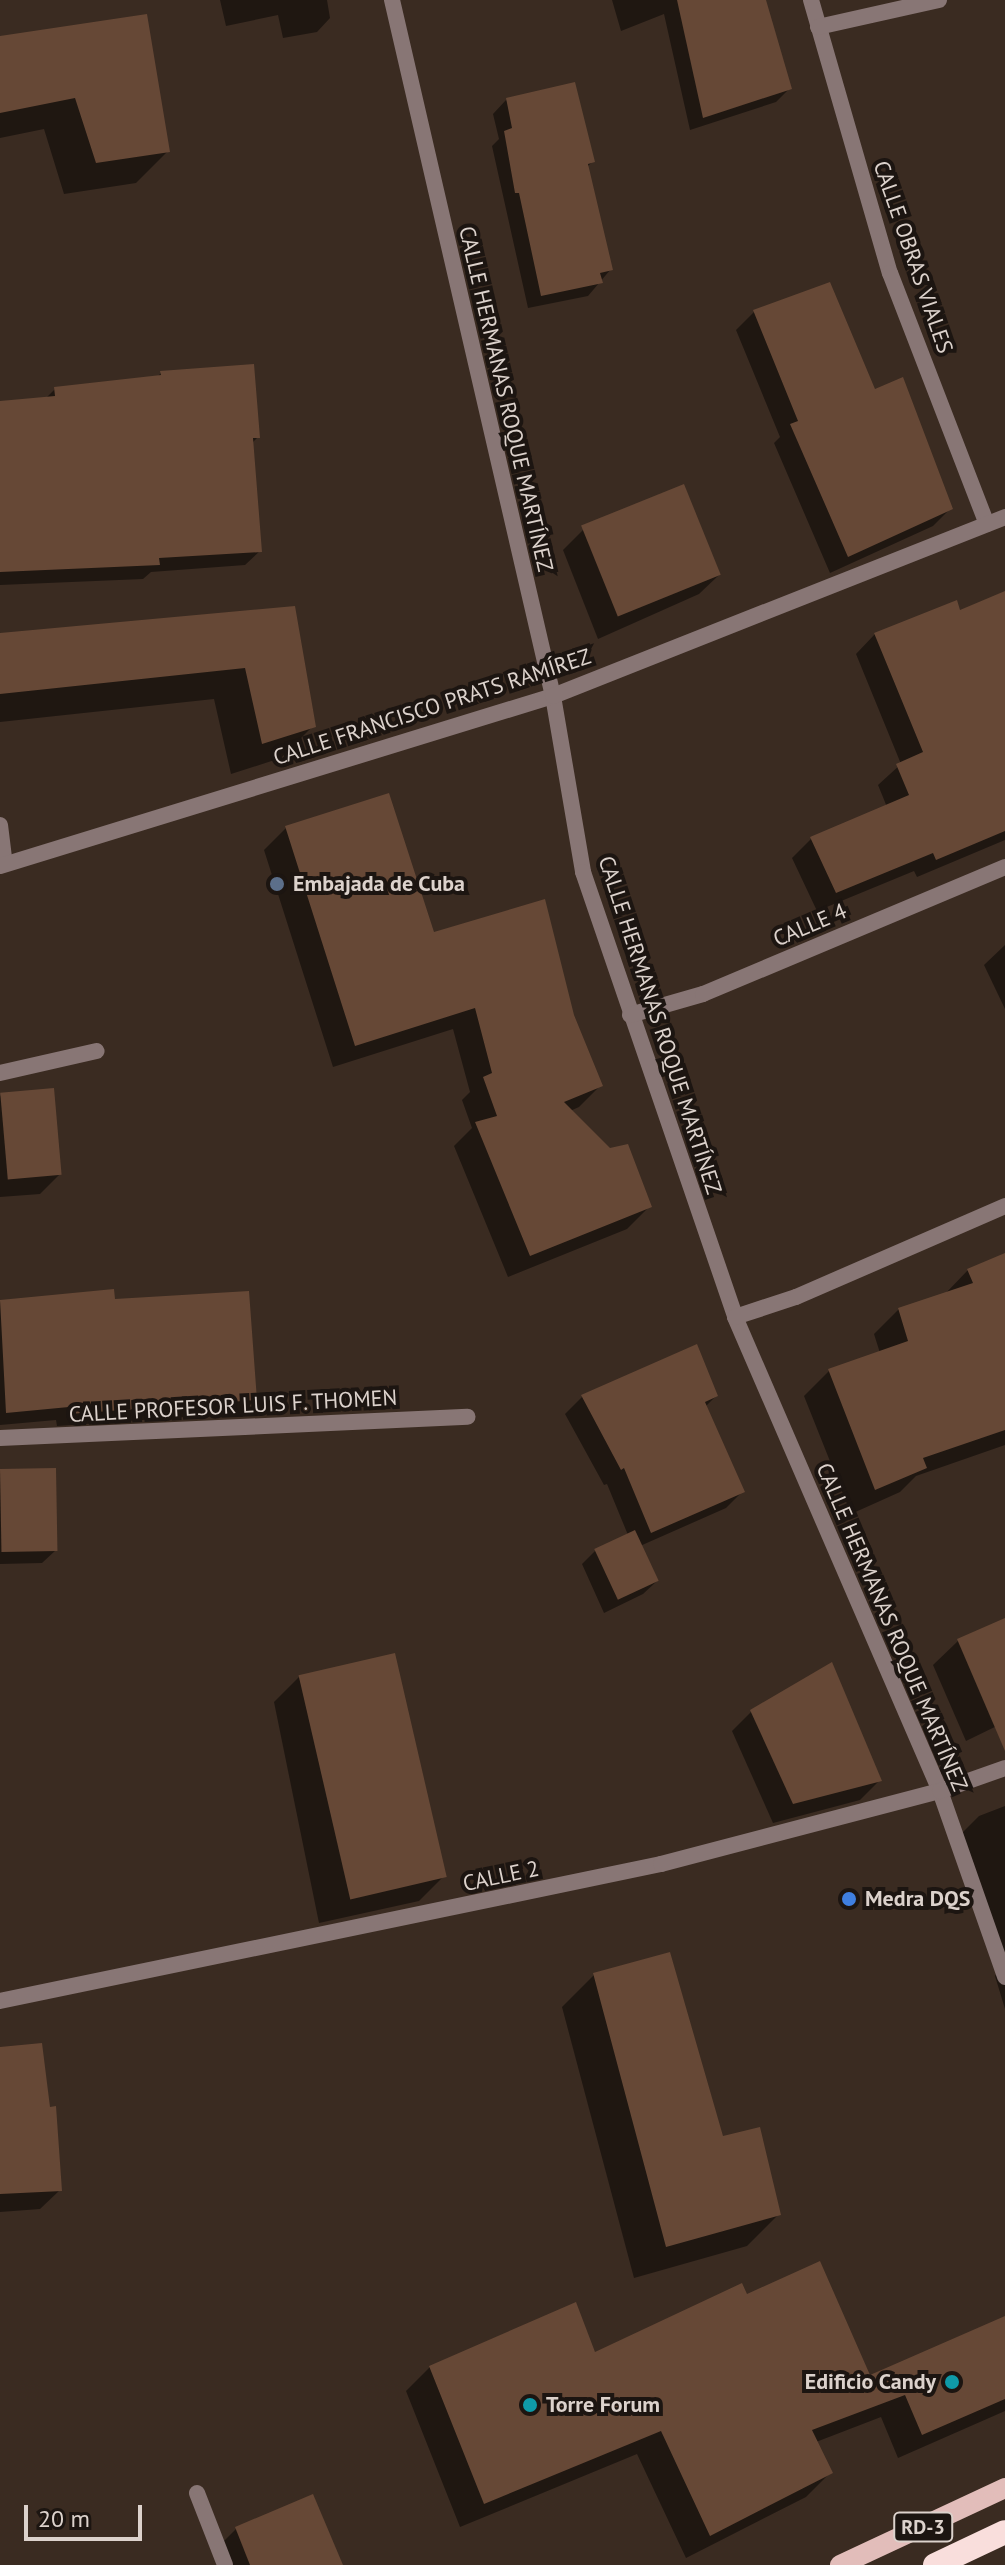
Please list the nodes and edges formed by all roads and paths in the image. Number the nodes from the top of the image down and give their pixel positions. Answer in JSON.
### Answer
{"nodes":[{"id":1,"x":392,"y":0,"type":"edge"},
{"id":2,"x":811,"y":0,"type":"edge"},
{"id":3,"x":939,"y":0,"type":"edge"},
{"id":4,"x":818,"y":27,"type":"junction"},
{"id":5,"x":1005,"y":517,"type":"edge"},
{"id":6,"x":987,"y":524,"type":"junction"},
{"id":7,"x":553,"y":696,"type":"junction"},
{"id":8,"x":0,"y":825,"type":"edge"},
{"id":9,"x":2,"y":865,"type":"edge"},
{"id":10,"x":1005,"y":867,"type":"edge"},
{"id":11,"x":630,"y":1015,"type":"junction"},
{"id":12,"x":97,"y":1051,"type":"dead end"},
{"id":13,"x":0,"y":1073,"type":"edge"},
{"id":14,"x":1005,"y":1206,"type":"edge"},
{"id":15,"x":735,"y":1317,"type":"junction"},
{"id":16,"x":468,"y":1417,"type":"dead end"},
{"id":17,"x":0,"y":1438,"type":"edge"},
{"id":18,"x":1005,"y":1768,"type":"edge"},
{"id":19,"x":940,"y":1791,"type":"junction"},
{"id":20,"x":1005,"y":1977,"type":"edge"},
{"id":21,"x":0,"y":2001,"type":"edge"},
{"id":22,"x":1005,"y":2488,"type":"edge"},
{"id":23,"x":197,"y":2493,"type":"dead end"},
{"id":24,"x":1005,"y":2532,"type":"edge"},
{"id":25,"x":225,"y":2565,"type":"edge"},
{"id":26,"x":840,"y":2565,"type":"edge"},
{"id":27,"x":935,"y":2565,"type":"edge"}],
"edges":[{"from":1,"to":7,"type":"street","name":"CALLE HERMANAS ROQUE MARTÍNEZ"},
{"from":2,"to":4,"type":"street","name":"CALLE OBRAS VIALES"},
{"from":3,"to":4,"type":"street"},
{"from":4,"to":6,"type":"street","name":"CALLE OBRAS VIALES"},
{"from":5,"to":6,"type":"street","name":"CALLE FRANCISCO PRATS RAMÍREZ"},
{"from":6,"to":7,"type":"street","name":"CALLE FRANCISCO PRATS RAMÍREZ"},
{"from":7,"to":9,"type":"street","name":"CALLE FRANCISCO PRATS RAMÍREZ"},
{"from":7,"to":11,"type":"street","name":"CALLE HERMANAS ROQUE MARTÍNEZ"},
{"from":8,"to":9,"type":"street"},
{"from":10,"to":11,"type":"street","name":"CALLE 4"},
{"from":11,"to":15,"type":"street","name":"CALLE HERMANAS ROQUE MARTÍNEZ"},
{"from":12,"to":13,"type":"street"},
{"from":14,"to":15,"type":"street"},
{"from":15,"to":19,"type":"street","name":"CALLE HERMANAS ROQUE MARTÍNEZ"},
{"from":16,"to":17,"type":"street","name":"CALLE PROFESOR LUIS F. THOMEN"},
{"from":18,"to":19,"type":"street","name":"CALLE 2"},
{"from":19,"to":20,"type":"street","name":"CALLE HERMANAS ROQUE MARTÍNEZ"},
{"from":19,"to":21,"type":"street","name":"CALLE 2"},
{"from":22,"to":26,"type":"main road","number":"RD-3"},
{"from":23,"to":25,"type":"street"},
{"from":24,"to":27,"type":"highway","number":"RD-3"}]}
